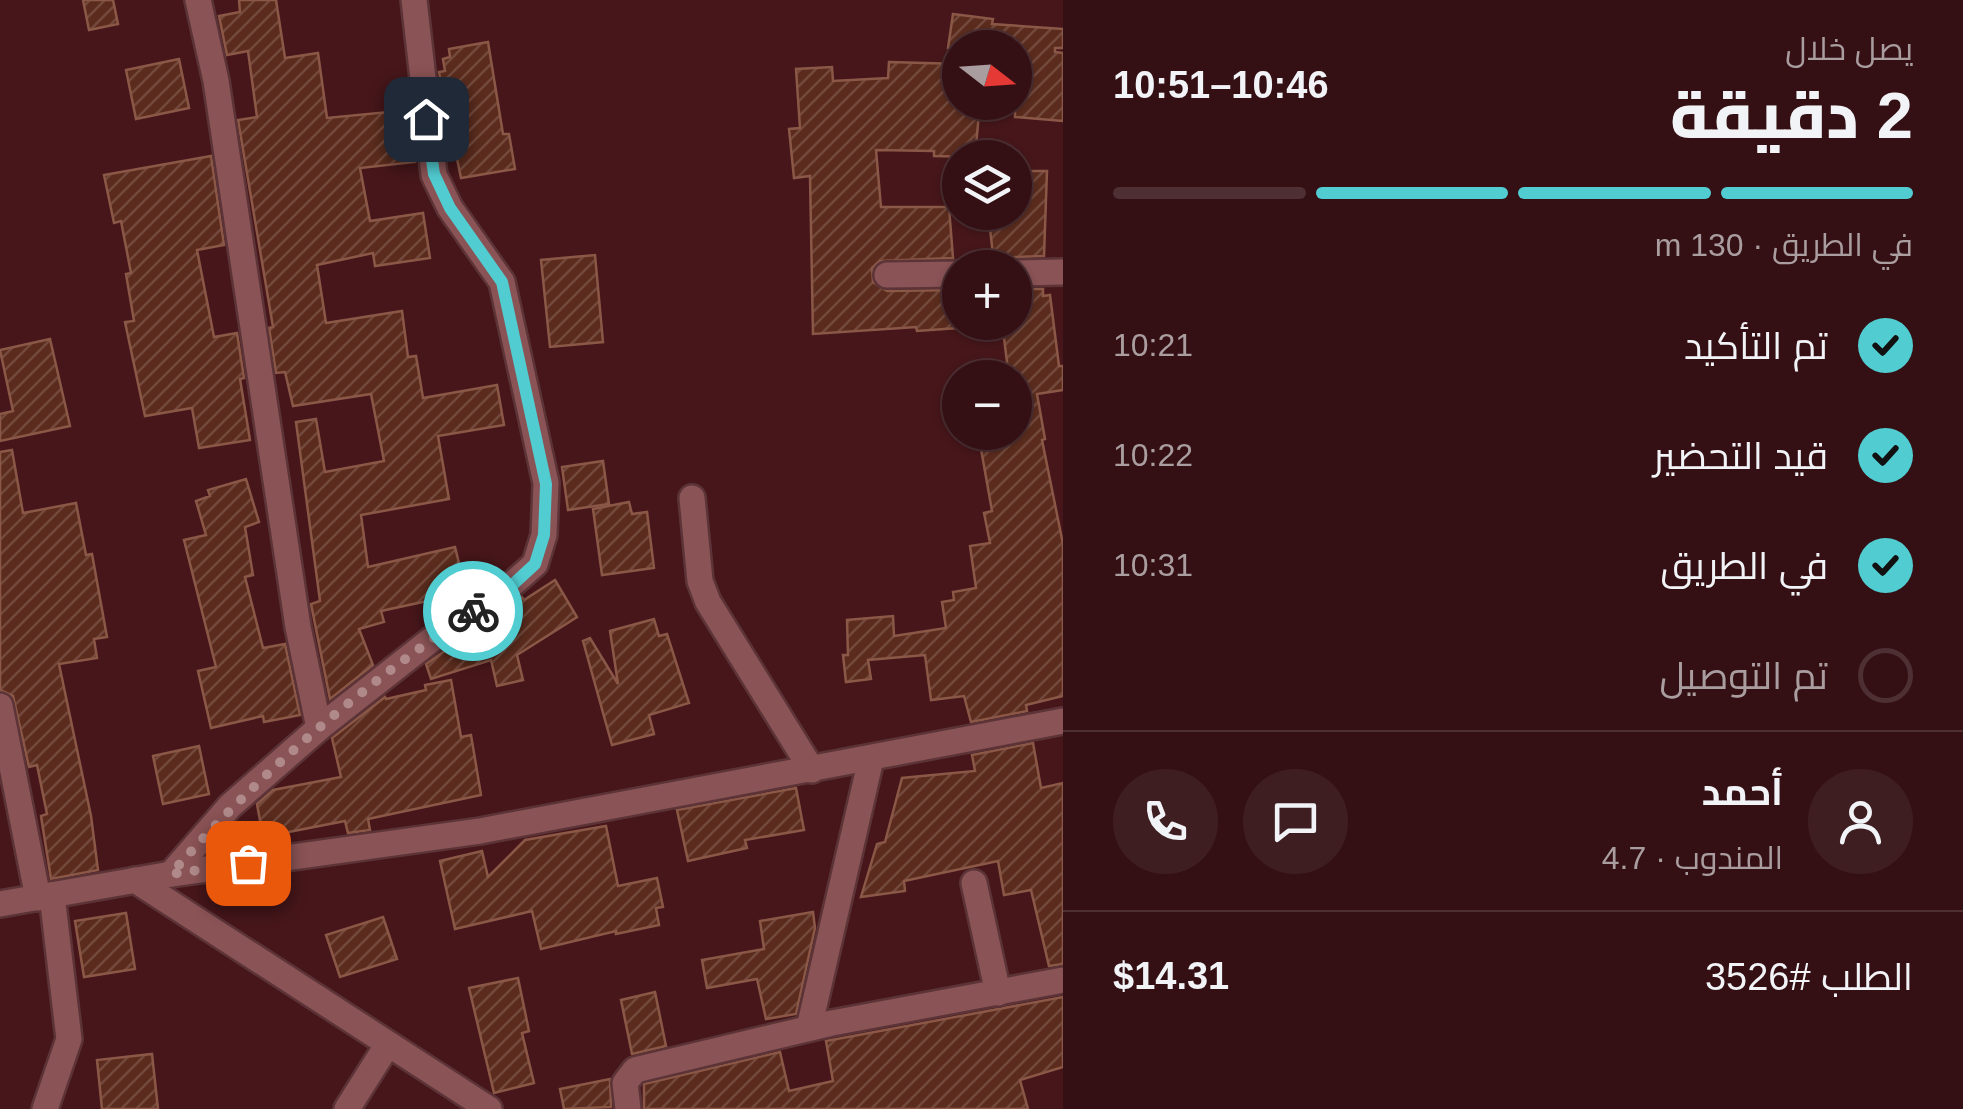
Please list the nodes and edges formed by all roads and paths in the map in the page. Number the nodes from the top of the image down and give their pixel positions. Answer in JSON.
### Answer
{"nodes":[{"id":1,"x":198,"y":0,"type":"edge"},
{"id":2,"x":414,"y":0,"type":"edge"},
{"id":3,"x":1063,"y":272,"type":"edge"},
{"id":4,"x":1032,"y":273,"type":"edge"},
{"id":5,"x":942,"y":274,"type":"edge"},
{"id":6,"x":887,"y":275,"type":"dead end"},
{"id":7,"x":692,"y":498,"type":"dead end"},
{"id":8,"x":0,"y":706,"type":"edge"},
{"id":9,"x":1063,"y":721,"type":"edge"},
{"id":10,"x":319,"y":728,"type":"junction"},
{"id":11,"x":871,"y":759,"type":"junction"},
{"id":12,"x":812,"y":770,"type":"junction"},
{"id":13,"x":171,"y":874,"type":"junction"},
{"id":14,"x":135,"y":880,"type":"junction"},
{"id":15,"x":974,"y":883,"type":"dead end"},
{"id":16,"x":45,"y":897,"type":"junction"},
{"id":17,"x":0,"y":904,"type":"edge"},
{"id":18,"x":1063,"y":980,"type":"edge"},
{"id":19,"x":998,"y":992,"type":"junction"},
{"id":20,"x":809,"y":1028,"type":"junction"},
{"id":21,"x":388,"y":1044,"type":"junction"},
{"id":22,"x":45,"y":1109,"type":"edge"},
{"id":23,"x":347,"y":1109,"type":"edge"},
{"id":24,"x":488,"y":1109,"type":"edge"},
{"id":25,"x":628,"y":1109,"type":"edge"}],
"edges":[{"from":1,"to":10,"type":"street"},
{"from":2,"to":10,"type":"street"},
{"from":3,"to":4,"type":"street"},
{"from":5,"to":6,"type":"street"},
{"from":7,"to":12,"type":"street"},
{"from":8,"to":16,"type":"street"},
{"from":9,"to":11,"type":"street"},
{"from":10,"to":13,"type":"street"},
{"from":11,"to":12,"type":"street"},
{"from":11,"to":20,"type":"street"},
{"from":12,"to":13,"type":"street"},
{"from":13,"to":14,"type":"street"},
{"from":14,"to":16,"type":"street"},
{"from":14,"to":21,"type":"street"},
{"from":15,"to":19,"type":"street"},
{"from":16,"to":17,"type":"street"},
{"from":16,"to":22,"type":"street"},
{"from":18,"to":19,"type":"street"},
{"from":19,"to":20,"type":"street"},
{"from":20,"to":25,"type":"street"},
{"from":21,"to":23,"type":"street"},
{"from":21,"to":24,"type":"street"}]}
